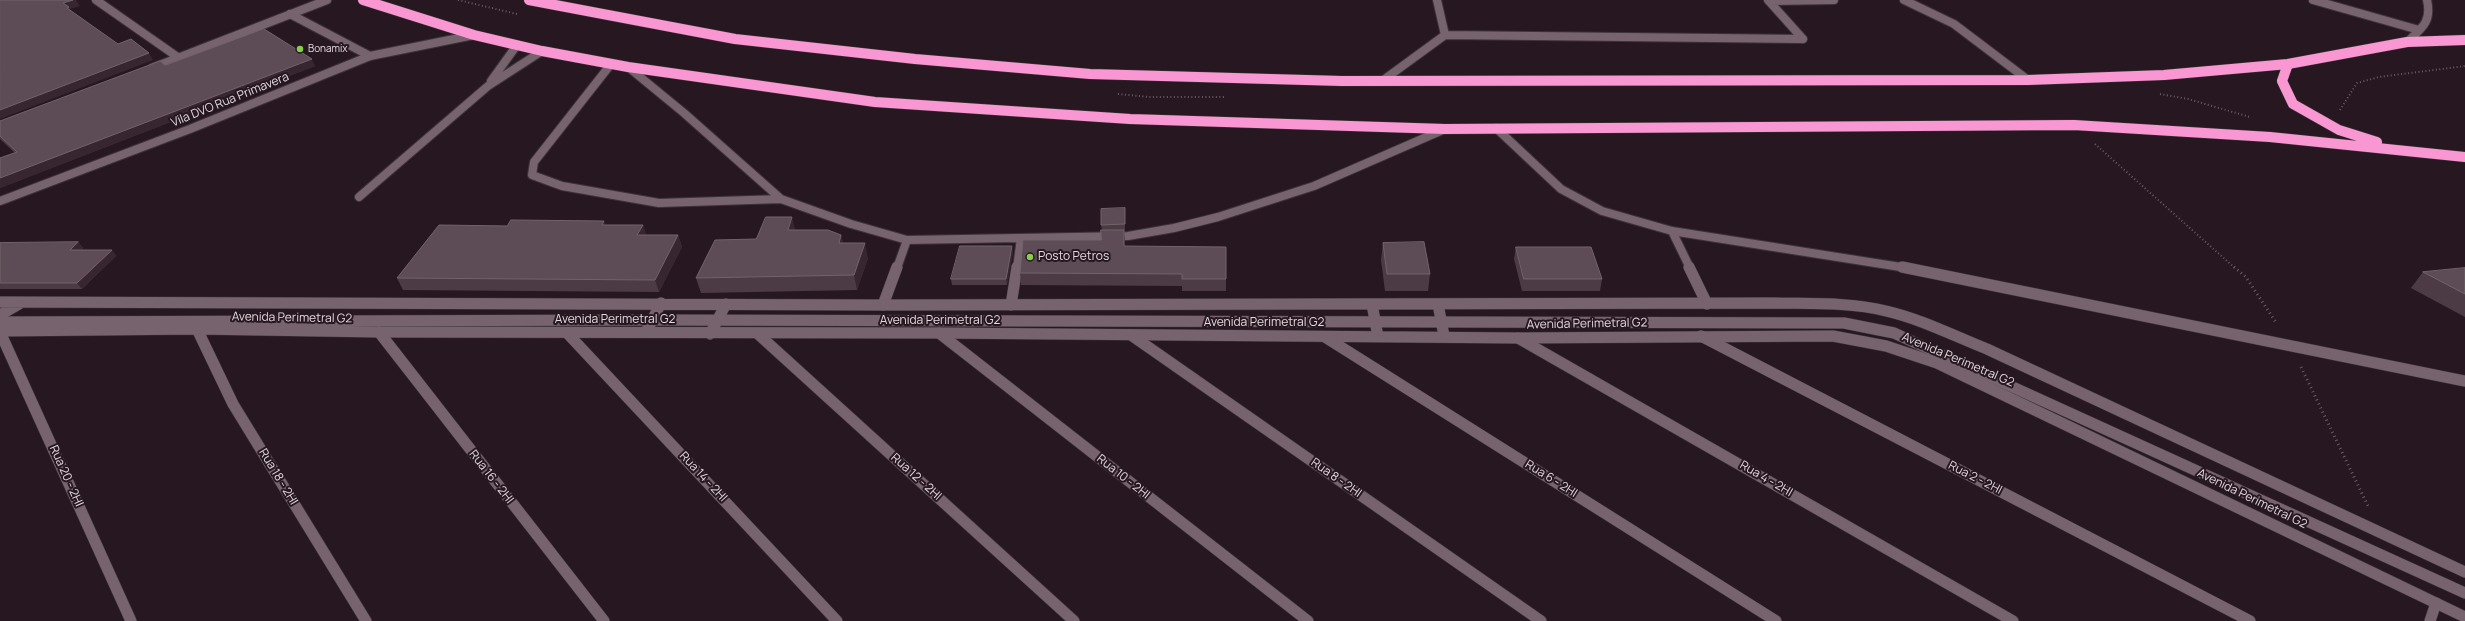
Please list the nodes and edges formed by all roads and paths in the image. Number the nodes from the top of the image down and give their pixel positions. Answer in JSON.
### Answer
{"nodes":[{"id":1,"x":96,"y":0,"type":"edge"},
{"id":2,"x":327,"y":0,"type":"edge"},
{"id":3,"x":363,"y":0,"type":"edge"},
{"id":4,"x":529,"y":0,"type":"edge"},
{"id":5,"x":1436,"y":0,"type":"edge"},
{"id":6,"x":1834,"y":0,"type":"edge"},
{"id":7,"x":1904,"y":0,"type":"edge"},
{"id":8,"x":2313,"y":0,"type":"edge"},
{"id":9,"x":2427,"y":0,"type":"edge"},
{"id":10,"x":1768,"y":1,"type":"edge"},
{"id":11,"x":290,"y":14,"type":"junction"},
{"id":12,"x":2419,"y":30,"type":"junction"},
{"id":13,"x":474,"y":35,"type":"junction"},
{"id":14,"x":1445,"y":35,"type":"junction"},
{"id":15,"x":2465,"y":40,"type":"edge"},
{"id":16,"x":2407,"y":42,"type":"junction"},
{"id":17,"x":516,"y":45,"type":"junction"},
{"id":18,"x":542,"y":51,"type":"junction"},
{"id":19,"x":370,"y":56,"type":"junction"},
{"id":20,"x":179,"y":58,"type":"junction"},
{"id":21,"x":611,"y":64,"type":"junction"},
{"id":22,"x":2288,"y":64,"type":"junction"},
{"id":23,"x":628,"y":67,"type":"junction"},
{"id":24,"x":142,"y":72,"type":"edge"},
{"id":25,"x":2028,"y":80,"type":"junction"},
{"id":26,"x":1382,"y":81,"type":"junction"},
{"id":27,"x":488,"y":86,"type":"junction"},
{"id":28,"x":2074,"y":125,"type":"junction"},
{"id":29,"x":1496,"y":128,"type":"junction"},
{"id":30,"x":1445,"y":129,"type":"junction"},
{"id":31,"x":2401,"y":149,"type":"junction"},
{"id":32,"x":2465,"y":157,"type":"edge"},
{"id":33,"x":359,"y":197,"type":"dead end"},
{"id":34,"x":781,"y":199,"type":"junction"},
{"id":35,"x":0,"y":201,"type":"edge"},
{"id":36,"x":1672,"y":231,"type":"junction"},
{"id":37,"x":1021,"y":238,"type":"junction"},
{"id":38,"x":908,"y":240,"type":"junction"},
{"id":39,"x":0,"y":302,"type":"edge"},
{"id":40,"x":25,"y":302,"type":"junction"},
{"id":41,"x":660,"y":303,"type":"junction"},
{"id":42,"x":726,"y":304,"type":"junction"},
{"id":43,"x":1372,"y":304,"type":"junction"},
{"id":44,"x":1438,"y":304,"type":"junction"},
{"id":45,"x":1707,"y":304,"type":"junction"},
{"id":46,"x":883,"y":305,"type":"junction"},
{"id":47,"x":1011,"y":305,"type":"junction"},
{"id":48,"x":0,"y":315,"type":"edge"},
{"id":49,"x":653,"y":320,"type":"junction"},
{"id":50,"x":0,"y":322,"type":"edge"},
{"id":51,"x":717,"y":322,"type":"junction"},
{"id":52,"x":1375,"y":322,"type":"junction"},
{"id":53,"x":1440,"y":323,"type":"junction"},
{"id":54,"x":197,"y":329,"type":"junction"},
{"id":55,"x":0,"y":331,"type":"edge"},
{"id":56,"x":379,"y":332,"type":"junction"},
{"id":57,"x":646,"y":332,"type":"junction"},
{"id":58,"x":939,"y":333,"type":"junction"},
{"id":59,"x":568,"y":334,"type":"junction"},
{"id":60,"x":710,"y":334,"type":"junction"},
{"id":61,"x":758,"y":334,"type":"junction"},
{"id":62,"x":1131,"y":335,"type":"junction"},
{"id":63,"x":1325,"y":336,"type":"junction"},
{"id":64,"x":1378,"y":336,"type":"junction"},
{"id":65,"x":1444,"y":336,"type":"junction"},
{"id":66,"x":1700,"y":336,"type":"junction"},
{"id":67,"x":1518,"y":338,"type":"junction"},
{"id":68,"x":2290,"y":345,"type":"junction"},
{"id":69,"x":2465,"y":381,"type":"edge"},
{"id":70,"x":2381,"y":534,"type":"junction"},
{"id":71,"x":2465,"y":572,"type":"edge"},
{"id":72,"x":2465,"y":593,"type":"edge"},
{"id":73,"x":2436,"y":603,"type":"junction"},
{"id":74,"x":2465,"y":617,"type":"edge"},
{"id":75,"x":131,"y":621,"type":"edge"},
{"id":76,"x":366,"y":621,"type":"edge"},
{"id":77,"x":604,"y":621,"type":"edge"},
{"id":78,"x":837,"y":621,"type":"edge"},
{"id":79,"x":1074,"y":621,"type":"edge"},
{"id":80,"x":1308,"y":621,"type":"edge"},
{"id":81,"x":1541,"y":621,"type":"edge"},
{"id":82,"x":1776,"y":621,"type":"edge"},
{"id":83,"x":2013,"y":621,"type":"edge"},
{"id":84,"x":2250,"y":621,"type":"edge"},
{"id":85,"x":2430,"y":621,"type":"edge"}],
"edges":[{"from":1,"to":20,"type":"street"},
{"from":2,"to":11,"type":"street"},
{"from":3,"to":13,"type":"highway"},
{"from":4,"to":26,"type":"highway"},
{"from":5,"to":14,"type":"street"},
{"from":6,"to":10,"type":"street"},
{"from":7,"to":25,"type":"street"},
{"from":8,"to":12,"type":"street"},
{"from":9,"to":12,"type":"street"},
{"from":10,"to":14,"type":"street"},
{"from":11,"to":19,"type":"street"},
{"from":11,"to":20,"type":"street"},
{"from":12,"to":16,"type":"street"},
{"from":13,"to":17,"type":"highway"},
{"from":13,"to":19,"type":"street","name":"Vila DVO Rua Primavera"},
{"from":14,"to":26,"type":"street"},
{"from":15,"to":16,"type":"highway"},
{"from":16,"to":22,"type":"highway"},
{"from":17,"to":18,"type":"highway"},
{"from":17,"to":27,"type":"street"},
{"from":18,"to":21,"type":"highway"},
{"from":18,"to":27,"type":"street"},
{"from":19,"to":35,"type":"street","name":"Vila DVO Rua Primavera"},
{"from":20,"to":24,"type":"street"},
{"from":21,"to":23,"type":"highway"},
{"from":21,"to":34,"type":"street"},
{"from":22,"to":25,"type":"highway"},
{"from":22,"to":31,"type":"highway"},
{"from":23,"to":30,"type":"highway"},
{"from":23,"to":34,"type":"street"},
{"from":25,"to":26,"type":"highway"},
{"from":27,"to":33,"type":"street"},
{"from":28,"to":29,"type":"highway"},
{"from":28,"to":31,"type":"highway"},
{"from":28,"to":68,"type":"path"},
{"from":29,"to":30,"type":"highway"},
{"from":29,"to":36,"type":"street"},
{"from":30,"to":37,"type":"street"},
{"from":31,"to":32,"type":"highway"},
{"from":34,"to":38,"type":"street"},
{"from":36,"to":45,"type":"street"},
{"from":36,"to":68,"type":"street"},
{"from":37,"to":38,"type":"street"},
{"from":37,"to":47,"type":"street"},
{"from":38,"to":46,"type":"street"},
{"from":39,"to":40,"type":"street","name":"Avenida Perimetral G2"},
{"from":40,"to":41,"type":"street","name":"Avenida Perimetral G2"},
{"from":40,"to":48,"type":"street"},
{"from":41,"to":42,"type":"street","name":"Avenida Perimetral G2"},
{"from":41,"to":49,"type":"street"},
{"from":42,"to":46,"type":"street","name":"Avenida Perimetral G2"},
{"from":42,"to":51,"type":"street"},
{"from":43,"to":44,"type":"street","name":"Avenida Perimetral G2"},
{"from":43,"to":47,"type":"street","name":"Avenida Perimetral G2"},
{"from":43,"to":52,"type":"street"},
{"from":44,"to":45,"type":"street","name":"Avenida Perimetral G2"},
{"from":44,"to":53,"type":"street"},
{"from":45,"to":70,"type":"street","name":"Avenida Perimetral G2"},
{"from":46,"to":47,"type":"street","name":"Avenida Perimetral G2"},
{"from":49,"to":50,"type":"street"},
{"from":49,"to":51,"type":"street"},
{"from":49,"to":57,"type":"street"},
{"from":51,"to":52,"type":"street"},
{"from":51,"to":60,"type":"street"},
{"from":52,"to":53,"type":"street"},
{"from":52,"to":64,"type":"street"},
{"from":53,"to":65,"type":"street"},
{"from":53,"to":72,"type":"street"},
{"from":54,"to":55,"type":"street","name":"Avenida Perimetral G2"},
{"from":54,"to":56,"type":"street","name":"Avenida Perimetral G2"},
{"from":54,"to":76,"type":"street","name":"Rua 18 - 2HI"},
{"from":55,"to":75,"type":"street","name":"Rua 20 - 2HI"},
{"from":56,"to":59,"type":"street","name":"Avenida Perimetral G2"},
{"from":56,"to":77,"type":"street","name":"Rua 16 - 2HI"},
{"from":57,"to":59,"type":"street","name":"Avenida Perimetral G2"},
{"from":57,"to":60,"type":"street","name":"Avenida Perimetral G2"},
{"from":58,"to":61,"type":"street","name":"Avenida Perimetral G2"},
{"from":58,"to":62,"type":"street","name":"Avenida Perimetral G2"},
{"from":58,"to":80,"type":"street","name":"Rua 10 - 2HI"},
{"from":59,"to":78,"type":"street","name":"Rua 14 - 2HI"},
{"from":60,"to":61,"type":"street","name":"Avenida Perimetral G2"},
{"from":61,"to":79,"type":"street","name":"Rua 12 - 2HI"},
{"from":62,"to":63,"type":"street","name":"Avenida Perimetral G2"},
{"from":62,"to":81,"type":"street","name":"Rua 8 - 2HI"},
{"from":63,"to":64,"type":"street","name":"Avenida Perimetral G2"},
{"from":63,"to":82,"type":"street","name":"Rua 6 - 2HI"},
{"from":64,"to":65,"type":"street","name":"Avenida Perimetral G2"},
{"from":65,"to":67,"type":"street","name":"Avenida Perimetral G2"},
{"from":66,"to":67,"type":"street","name":"Avenida Perimetral G2"},
{"from":66,"to":73,"type":"street","name":"Avenida Perimetral G2"},
{"from":66,"to":84,"type":"street","name":"Rua 2 - 2HI"},
{"from":67,"to":83,"type":"street","name":"Rua 4 - 2HI"},
{"from":68,"to":69,"type":"street"},
{"from":68,"to":70,"type":"path"},
{"from":70,"to":71,"type":"street","name":"Avenida Perimetral G2"},
{"from":73,"to":74,"type":"street","name":"Avenida Perimetral G2"},
{"from":73,"to":85,"type":"street"}]}
